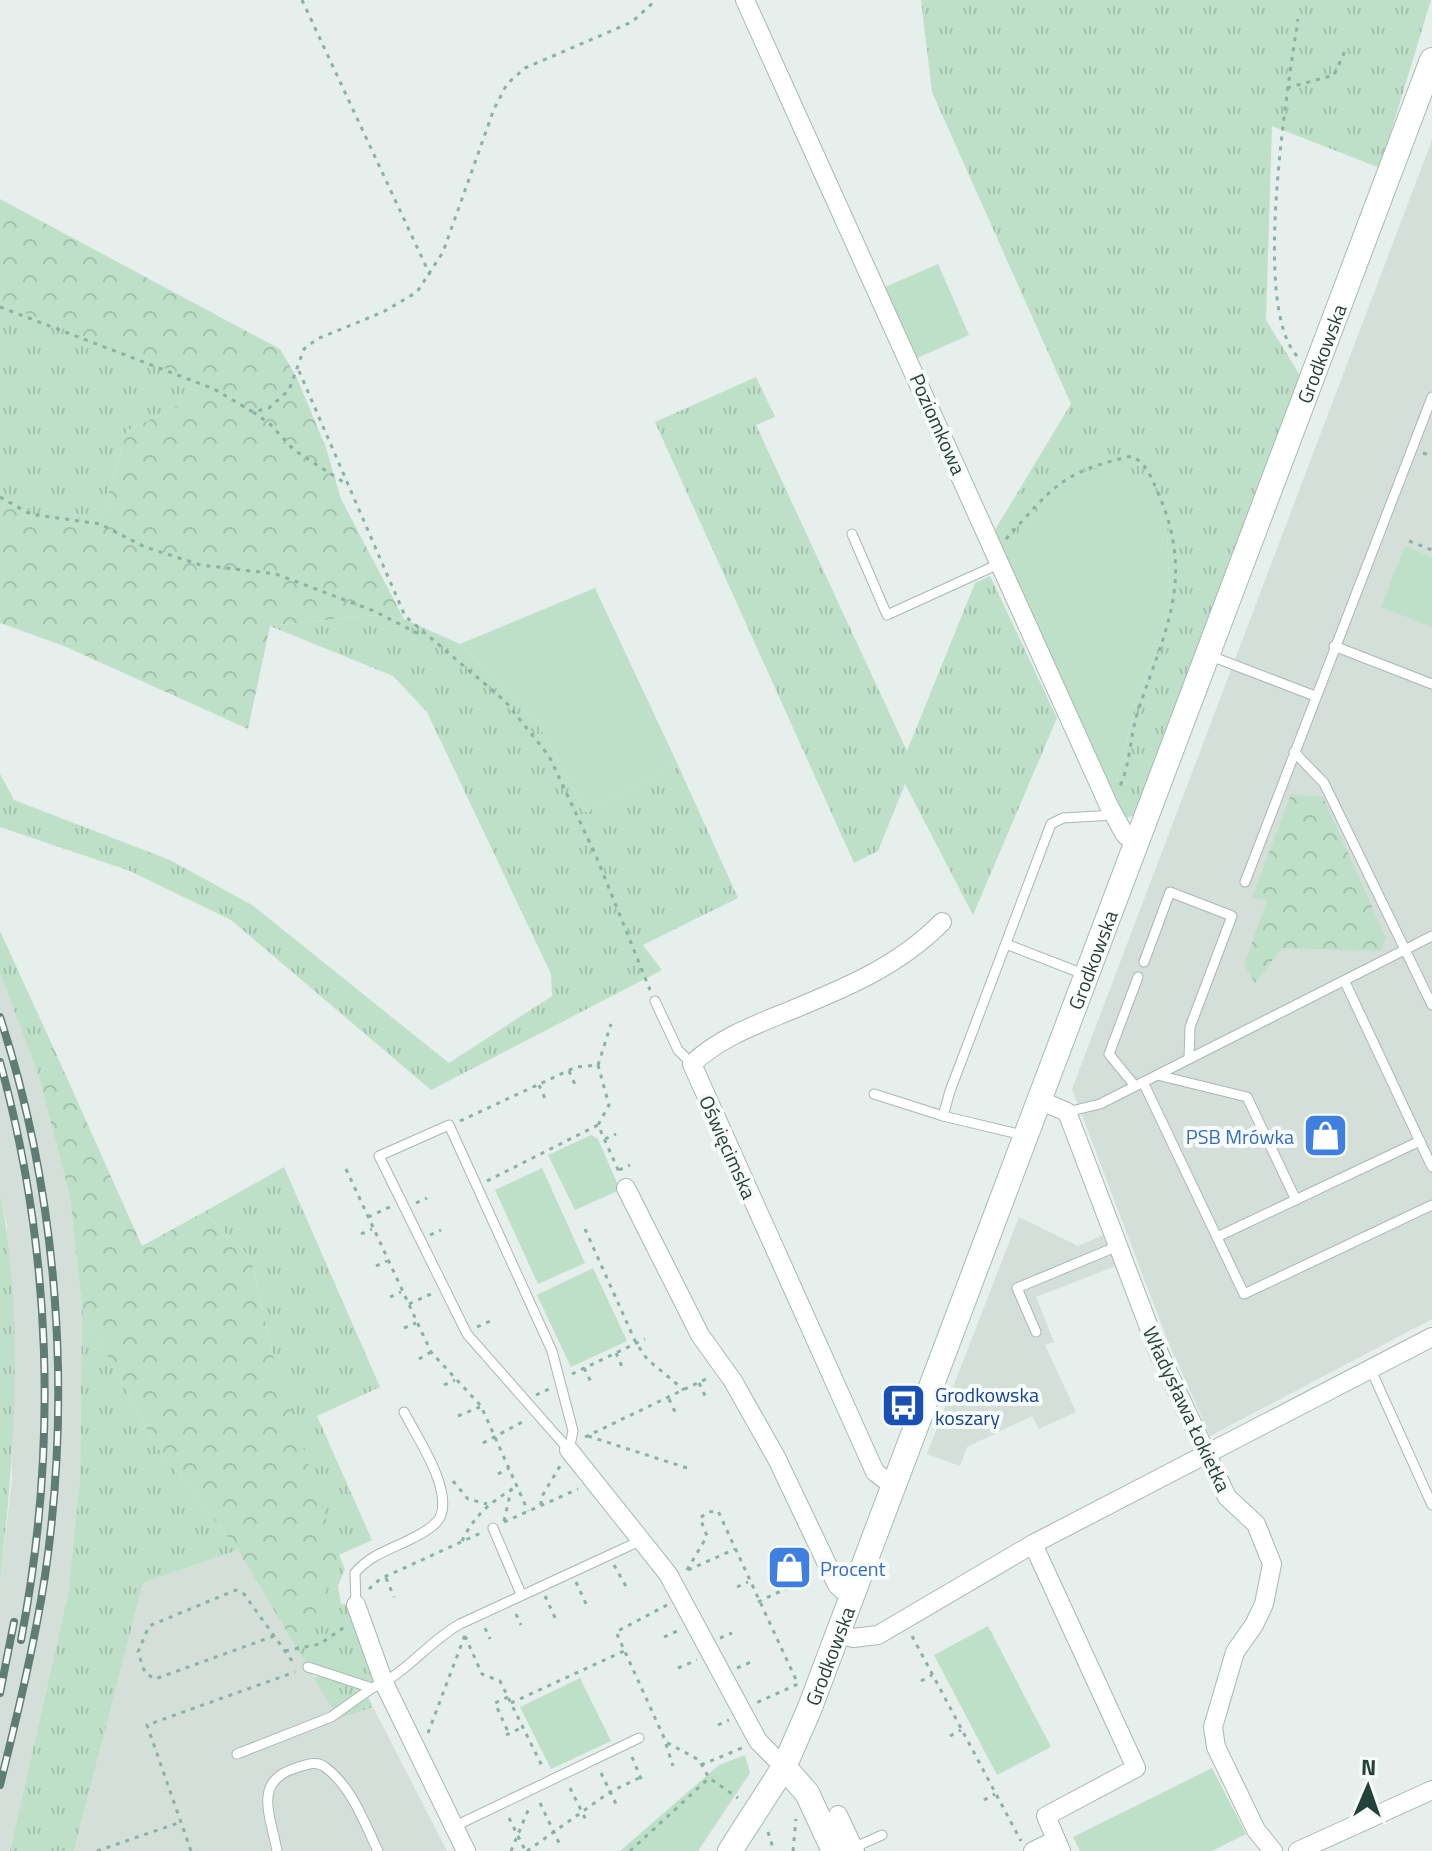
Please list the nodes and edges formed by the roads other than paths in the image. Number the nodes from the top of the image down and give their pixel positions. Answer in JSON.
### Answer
{"nodes":[{"id":1,"x":745,"y":0,"type":"edge"},
{"id":2,"x":1432,"y":60,"type":"edge"},
{"id":3,"x":1432,"y":397,"type":"edge"},
{"id":4,"x":852,"y":534,"type":"dead end"},
{"id":5,"x":998,"y":557,"type":"junction"},
{"id":6,"x":1334,"y":646,"type":"junction"},
{"id":7,"x":1208,"y":655,"type":"junction"},
{"id":8,"x":1432,"y":684,"type":"edge"},
{"id":9,"x":1315,"y":696,"type":"junction"},
{"id":10,"x":1294,"y":752,"type":"junction"},
{"id":11,"x":1111,"y":810,"type":"junction"},
{"id":12,"x":1136,"y":842,"type":"junction"},
{"id":13,"x":1245,"y":882,"type":"dead end"},
{"id":14,"x":942,"y":922,"type":"dead end"},
{"id":15,"x":1432,"y":936,"type":"edge"},
{"id":16,"x":1006,"y":944,"type":"junction"},
{"id":17,"x":1406,"y":949,"type":"junction"},
{"id":18,"x":1144,"y":962,"type":"dead end"},
{"id":19,"x":1086,"y":975,"type":"junction"},
{"id":20,"x":1138,"y":977,"type":"dead end"},
{"id":21,"x":1345,"y":982,"type":"junction"},
{"id":22,"x":655,"y":1001,"type":"road end"},
{"id":23,"x":1432,"y":1005,"type":"edge"},
{"id":24,"x":1189,"y":1059,"type":"junction"},
{"id":25,"x":692,"y":1064,"type":"junction"},
{"id":26,"x":1157,"y":1075,"type":"junction"},
{"id":27,"x":1139,"y":1084,"type":"junction"},
{"id":28,"x":874,"y":1094,"type":"dead end"},
{"id":29,"x":1039,"y":1100,"type":"junction"},
{"id":30,"x":1067,"y":1112,"type":"junction"},
{"id":31,"x":943,"y":1116,"type":"junction"},
{"id":32,"x":1026,"y":1136,"type":"junction"},
{"id":33,"x":1420,"y":1141,"type":"junction"},
{"id":34,"x":1432,"y":1167,"type":"edge"},
{"id":35,"x":622,"y":1179,"type":"road end"},
{"id":36,"x":1296,"y":1200,"type":"junction"},
{"id":37,"x":1432,"y":1205,"type":"edge"},
{"id":38,"x":1217,"y":1237,"type":"junction"},
{"id":39,"x":1118,"y":1246,"type":"junction"},
{"id":40,"x":1036,"y":1332,"type":"dead end"},
{"id":41,"x":1432,"y":1337,"type":"edge"},
{"id":42,"x":1371,"y":1370,"type":"junction"},
{"id":43,"x":404,"y":1412,"type":"dead end"},
{"id":44,"x":569,"y":1450,"type":"junction"},
{"id":45,"x":1207,"y":1456,"type":"junction"},
{"id":46,"x":893,"y":1486,"type":"junction"},
{"id":47,"x":1432,"y":1505,"type":"edge"},
{"id":48,"x":493,"y":1528,"type":"road end"},
{"id":49,"x":642,"y":1540,"type":"junction"},
{"id":50,"x":1033,"y":1544,"type":"junction"},
{"id":51,"x":521,"y":1594,"type":"junction"},
{"id":52,"x":851,"y":1598,"type":"junction"},
{"id":53,"x":356,"y":1610,"type":"joint"},
{"id":54,"x":838,"y":1633,"type":"junction"},
{"id":55,"x":308,"y":1667,"type":"dead end"},
{"id":56,"x":378,"y":1686,"type":"junction"},
{"id":57,"x":639,"y":1738,"type":"dead end"},
{"id":58,"x":237,"y":1754,"type":"dead end"},
{"id":59,"x":784,"y":1767,"type":"junction"},
{"id":60,"x":1432,"y":1790,"type":"edge"},
{"id":61,"x":838,"y":1815,"type":"dead end"},
{"id":62,"x":453,"y":1827,"type":"junction"},
{"id":63,"x":882,"y":1835,"type":"dead end"},
{"id":64,"x":1059,"y":1846,"type":"edge"},
{"id":65,"x":847,"y":1850,"type":"edge"},
{"id":66,"x":277,"y":1851,"type":"edge"},
{"id":67,"x":378,"y":1851,"type":"edge"},
{"id":68,"x":466,"y":1851,"type":"edge"},
{"id":69,"x":730,"y":1851,"type":"edge"},
{"id":70,"x":1033,"y":1851,"type":"edge"},
{"id":71,"x":1273,"y":1851,"type":"edge"},
{"id":72,"x":1298,"y":1851,"type":"edge"}],
"edges":[{"from":1,"to":5,"type":"street","name":"Poziomkowa"},
{"from":2,"to":7,"type":"main road","name":"Grodkowska"},
{"from":3,"to":6,"type":"lane"},
{"from":4,"to":5,"type":"lane"},
{"from":5,"to":11,"type":"street","name":"Poziomkowa"},
{"from":6,"to":8,"type":"lane"},
{"from":6,"to":9,"type":"lane"},
{"from":7,"to":9,"type":"lane"},
{"from":7,"to":12,"type":"main road","name":"Grodkowska"},
{"from":9,"to":10,"type":"lane"},
{"from":10,"to":13,"type":"lane"},
{"from":10,"to":17,"type":"lane"},
{"from":11,"to":12,"type":"street","name":"Poziomkowa"},
{"from":11,"to":16,"type":"lane"},
{"from":12,"to":19,"type":"main road","name":"Grodkowska"},
{"from":14,"to":25,"type":"street"},
{"from":15,"to":17,"type":"lane"},
{"from":16,"to":19,"type":"lane"},
{"from":16,"to":31,"type":"lane"},
{"from":17,"to":21,"type":"lane"},
{"from":17,"to":23,"type":"lane"},
{"from":18,"to":24,"type":"lane"},
{"from":19,"to":29,"type":"main road","name":"Grodkowska"},
{"from":20,"to":27,"type":"lane"},
{"from":21,"to":24,"type":"lane"},
{"from":21,"to":33,"type":"lane"},
{"from":22,"to":25,"type":"lane"},
{"from":24,"to":26,"type":"lane"},
{"from":25,"to":46,"type":"street","name":"Oświęcimska"},
{"from":26,"to":27,"type":"lane"},
{"from":26,"to":36,"type":"lane"},
{"from":27,"to":30,"type":"lane"},
{"from":27,"to":38,"type":"lane"},
{"from":28,"to":31,"type":"lane"},
{"from":29,"to":30,"type":"street"},
{"from":29,"to":32,"type":"main road","name":"Grodkowska"},
{"from":30,"to":39,"type":"street","name":"Władysława Łokietka"},
{"from":31,"to":32,"type":"lane"},
{"from":32,"to":46,"type":"main road","name":"Grodkowska"},
{"from":33,"to":34,"type":"lane"},
{"from":33,"to":36,"type":"lane"},
{"from":35,"to":52,"type":"street"},
{"from":36,"to":38,"type":"lane"},
{"from":37,"to":38,"type":"lane"},
{"from":39,"to":40,"type":"lane"},
{"from":39,"to":45,"type":"street","name":"Władysława Łokietka"},
{"from":41,"to":42,"type":"street"},
{"from":42,"to":45,"type":"street"},
{"from":42,"to":47,"type":"lane"},
{"from":43,"to":53,"type":"lane"},
{"from":44,"to":44,"type":"lane"},
{"from":44,"to":49,"type":"street"},
{"from":45,"to":50,"type":"street"},
{"from":45,"to":71,"type":"street","name":"Władysława Łokietka"},
{"from":46,"to":52,"type":"main road","name":"Grodkowska"},
{"from":48,"to":51,"type":"lane"},
{"from":49,"to":51,"type":"lane"},
{"from":49,"to":59,"type":"street"},
{"from":50,"to":54,"type":"street"},
{"from":50,"to":64,"type":"street"},
{"from":51,"to":56,"type":"lane"},
{"from":52,"to":54,"type":"main road","name":"Grodkowska"},
{"from":53,"to":56,"type":"street"},
{"from":54,"to":59,"type":"main road","name":"Grodkowska"},
{"from":55,"to":56,"type":"lane"},
{"from":56,"to":58,"type":"lane"},
{"from":56,"to":62,"type":"street"},
{"from":57,"to":62,"type":"lane"},
{"from":59,"to":65,"type":"main road"},
{"from":59,"to":69,"type":"main road","name":"Grodkowska"},
{"from":60,"to":72,"type":"street"},
{"from":61,"to":65,"type":"street"},
{"from":62,"to":68,"type":"street"},
{"from":63,"to":65,"type":"lane"},
{"from":64,"to":70,"type":"street"},
{"from":66,"to":67,"type":"lane"}]}
